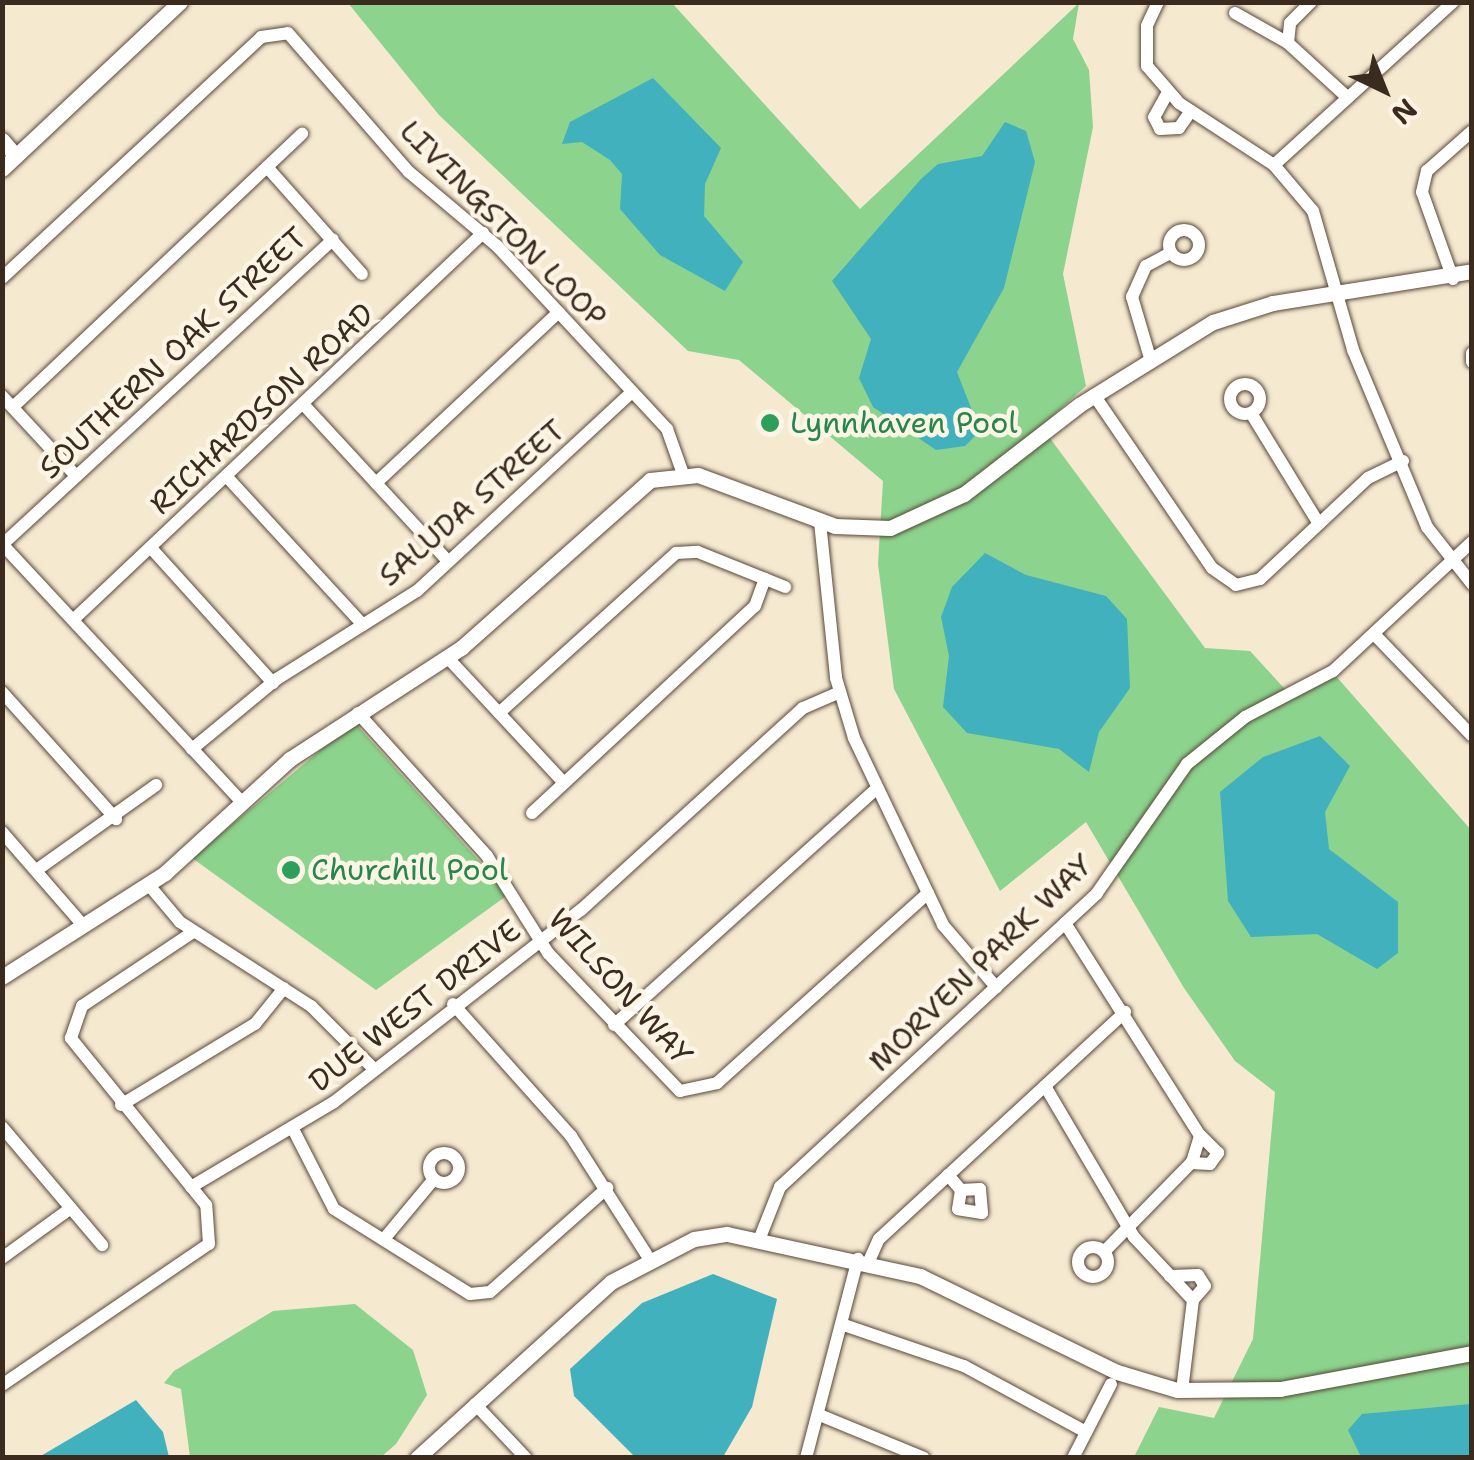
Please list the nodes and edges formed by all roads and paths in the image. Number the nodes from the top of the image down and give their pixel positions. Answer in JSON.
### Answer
{"nodes":[{"id":1,"x":180,"y":2,"type":"edge"},
{"id":2,"x":1158,"y":2,"type":"edge"},
{"id":3,"x":1310,"y":2,"type":"edge"},
{"id":4,"x":1453,"y":2,"type":"edge"},
{"id":5,"x":1235,"y":13,"type":"dead end"},
{"id":6,"x":1288,"y":44,"type":"junction"},
{"id":7,"x":1167,"y":94,"type":"junction"},
{"id":8,"x":1348,"y":98,"type":"junction"},
{"id":9,"x":1191,"y":111,"type":"junction"},
{"id":10,"x":1472,"y":131,"type":"edge"},
{"id":11,"x":302,"y":134,"type":"dead end"},
{"id":12,"x":2,"y":140,"type":"edge"},
{"id":13,"x":16,"y":156,"type":"junction"},
{"id":14,"x":1274,"y":165,"type":"junction"},
{"id":15,"x":267,"y":167,"type":"junction"},
{"id":16,"x":2,"y":169,"type":"edge"},
{"id":17,"x":483,"y":233,"type":"junction"},
{"id":18,"x":332,"y":239,"type":"junction"},
{"id":19,"x":1170,"y":252,"type":"dead end"},
{"id":20,"x":1472,"y":272,"type":"edge"},
{"id":21,"x":362,"y":274,"type":"dead end"},
{"id":22,"x":2,"y":278,"type":"edge"},
{"id":23,"x":1453,"y":278,"type":"junction"},
{"id":24,"x":1339,"y":294,"type":"junction"},
{"id":25,"x":559,"y":312,"type":"junction"},
{"id":26,"x":1472,"y":352,"type":"edge"},
{"id":27,"x":1150,"y":358,"type":"junction"},
{"id":28,"x":1472,"y":362,"type":"edge"},
{"id":29,"x":632,"y":392,"type":"junction"},
{"id":30,"x":1094,"y":395,"type":"junction"},
{"id":31,"x":2,"y":396,"type":"edge"},
{"id":32,"x":303,"y":404,"type":"junction"},
{"id":33,"x":13,"y":408,"type":"junction"},
{"id":34,"x":1251,"y":413,"type":"dead end"},
{"id":35,"x":1403,"y":461,"type":"junction"},
{"id":36,"x":682,"y":474,"type":"junction"},
{"id":37,"x":76,"y":476,"type":"junction"},
{"id":38,"x":227,"y":477,"type":"junction"},
{"id":39,"x":376,"y":483,"type":"junction"},
{"id":40,"x":820,"y":522,"type":"junction"},
{"id":41,"x":1319,"y":524,"type":"junction"},
{"id":42,"x":1472,"y":542,"type":"edge"},
{"id":43,"x":3,"y":544,"type":"edge"},
{"id":44,"x":150,"y":548,"type":"junction"},
{"id":45,"x":448,"y":561,"type":"junction"},
{"id":46,"x":1450,"y":562,"type":"junction"},
{"id":47,"x":765,"y":578,"type":"junction"},
{"id":48,"x":1472,"y":584,"type":"edge"},
{"id":49,"x":786,"y":587,"type":"dead end"},
{"id":50,"x":74,"y":620,"type":"junction"},
{"id":51,"x":363,"y":625,"type":"junction"},
{"id":52,"x":1374,"y":634,"type":"junction"},
{"id":53,"x":447,"y":657,"type":"junction"},
{"id":54,"x":272,"y":682,"type":"junction"},
{"id":55,"x":2,"y":692,"type":"edge"},
{"id":56,"x":840,"y":692,"type":"junction"},
{"id":57,"x":499,"y":713,"type":"junction"},
{"id":58,"x":358,"y":714,"type":"junction"},
{"id":59,"x":1472,"y":736,"type":"edge"},
{"id":60,"x":192,"y":749,"type":"junction"},
{"id":61,"x":564,"y":783,"type":"junction"},
{"id":62,"x":156,"y":785,"type":"dead end"},
{"id":63,"x":877,"y":788,"type":"junction"},
{"id":64,"x":242,"y":802,"type":"junction"},
{"id":65,"x":532,"y":813,"type":"dead end"},
{"id":66,"x":116,"y":818,"type":"junction"},
{"id":67,"x":2,"y":832,"type":"edge"},
{"id":68,"x":38,"y":869,"type":"junction"},
{"id":69,"x":148,"y":884,"type":"junction"},
{"id":70,"x":928,"y":893,"type":"junction"},
{"id":71,"x":81,"y":923,"type":"junction"},
{"id":72,"x":1065,"y":924,"type":"junction"},
{"id":73,"x":193,"y":932,"type":"junction"},
{"id":74,"x":538,"y":940,"type":"junction"},
{"id":75,"x":2,"y":976,"type":"edge"},
{"id":76,"x":996,"y":987,"type":"junction"},
{"id":77,"x":284,"y":988,"type":"junction"},
{"id":78,"x":453,"y":1004,"type":"junction"},
{"id":79,"x":1125,"y":1012,"type":"junction"},
{"id":80,"x":614,"y":1025,"type":"junction"},
{"id":81,"x":374,"y":1069,"type":"junction"},
{"id":82,"x":1045,"y":1086,"type":"junction"},
{"id":83,"x":122,"y":1105,"type":"junction"},
{"id":84,"x":2,"y":1127,"type":"edge"},
{"id":85,"x":292,"y":1129,"type":"junction"},
{"id":86,"x":948,"y":1176,"type":"junction"},
{"id":87,"x":434,"y":1180,"type":"dead end"},
{"id":88,"x":191,"y":1187,"type":"junction"},
{"id":89,"x":608,"y":1188,"type":"junction"},
{"id":90,"x":961,"y":1190,"type":"dead end"},
{"id":91,"x":72,"y":1208,"type":"junction"},
{"id":92,"x":1128,"y":1226,"type":"junction"},
{"id":93,"x":760,"y":1235,"type":"junction"},
{"id":94,"x":384,"y":1238,"type":"junction"},
{"id":95,"x":102,"y":1245,"type":"dead end"},
{"id":96,"x":1104,"y":1252,"type":"dead end"},
{"id":97,"x":2,"y":1258,"type":"edge"},
{"id":98,"x":650,"y":1260,"type":"junction"},
{"id":99,"x":864,"y":1260,"type":"junction"},
{"id":100,"x":1170,"y":1276,"type":"junction"},
{"id":101,"x":1193,"y":1300,"type":"junction"},
{"id":102,"x":844,"y":1325,"type":"junction"},
{"id":103,"x":1472,"y":1353,"type":"edge"},
{"id":104,"x":1111,"y":1384,"type":"dead end"},
{"id":105,"x":2,"y":1385,"type":"edge"},
{"id":106,"x":1182,"y":1391,"type":"junction"},
{"id":107,"x":475,"y":1404,"type":"junction"},
{"id":108,"x":822,"y":1416,"type":"junction"},
{"id":109,"x":1086,"y":1432,"type":"junction"},
{"id":110,"x":417,"y":1458,"type":"edge"},
{"id":111,"x":526,"y":1458,"type":"edge"},
{"id":112,"x":806,"y":1458,"type":"edge"},
{"id":113,"x":924,"y":1458,"type":"edge"},
{"id":114,"x":1073,"y":1458,"type":"edge"}],
"edges":[{"from":1,"to":13,"type":"street"},
{"from":2,"to":7,"type":"street"},
{"from":3,"to":6,"type":"street"},
{"from":4,"to":8,"type":"street"},
{"from":5,"to":6,"type":"street"},
{"from":6,"to":8,"type":"street"},
{"from":7,"to":9,"type":"street"},
{"from":7,"to":9,"type":"street"},
{"from":8,"to":14,"type":"street"},
{"from":9,"to":14,"type":"street"},
{"from":10,"to":23,"type":"street"},
{"from":11,"to":15,"type":"street"},
{"from":12,"to":13,"type":"street"},
{"from":13,"to":16,"type":"street"},
{"from":14,"to":24,"type":"street"},
{"from":15,"to":18,"type":"street"},
{"from":15,"to":33,"type":"street"},
{"from":17,"to":22,"type":"street","name":"LIVINGSTON LOOP"},
{"from":17,"to":25,"type":"street","name":"LIVINGSTON LOOP"},
{"from":17,"to":32,"type":"street","name":"RICHARDSON ROAD"},
{"from":18,"to":21,"type":"street"},
{"from":18,"to":37,"type":"street","name":"SOUTHERN OAK STREET"},
{"from":19,"to":27,"type":"street"},
{"from":20,"to":23,"type":"street"},
{"from":23,"to":24,"type":"street"},
{"from":24,"to":27,"type":"street"},
{"from":24,"to":35,"type":"street"},
{"from":25,"to":29,"type":"street","name":"LIVINGSTON LOOP"},
{"from":25,"to":39,"type":"street"},
{"from":26,"to":28,"type":"street"},
{"from":27,"to":30,"type":"street"},
{"from":29,"to":36,"type":"street","name":"LIVINGSTON LOOP"},
{"from":29,"to":45,"type":"street","name":"SALUDA STREET"},
{"from":30,"to":40,"type":"street"},
{"from":30,"to":41,"type":"street"},
{"from":31,"to":33,"type":"street"},
{"from":32,"to":38,"type":"street","name":"RICHARDSON ROAD"},
{"from":32,"to":39,"type":"street"},
{"from":33,"to":37,"type":"street"},
{"from":34,"to":41,"type":"street"},
{"from":35,"to":41,"type":"street"},
{"from":35,"to":46,"type":"street"},
{"from":36,"to":40,"type":"street"},
{"from":36,"to":53,"type":"street"},
{"from":37,"to":43,"type":"street","name":"SOUTHERN OAK STREET"},
{"from":38,"to":44,"type":"street","name":"RICHARDSON ROAD"},
{"from":38,"to":51,"type":"street"},
{"from":39,"to":45,"type":"street"},
{"from":40,"to":56,"type":"street"},
{"from":42,"to":46,"type":"street","name":"MORVEN PARK WAY"},
{"from":43,"to":50,"type":"street"},
{"from":44,"to":50,"type":"street","name":"RICHARDSON ROAD"},
{"from":44,"to":54,"type":"street"},
{"from":45,"to":51,"type":"street","name":"SALUDA STREET"},
{"from":46,"to":48,"type":"street"},
{"from":46,"to":52,"type":"street","name":"MORVEN PARK WAY"},
{"from":47,"to":49,"type":"street"},
{"from":47,"to":57,"type":"street"},
{"from":47,"to":61,"type":"street"},
{"from":50,"to":60,"type":"street"},
{"from":51,"to":54,"type":"street","name":"SALUDA STREET"},
{"from":52,"to":59,"type":"street"},
{"from":52,"to":72,"type":"street","name":"MORVEN PARK WAY"},
{"from":53,"to":57,"type":"street"},
{"from":53,"to":58,"type":"street"},
{"from":54,"to":60,"type":"street","name":"SALUDA STREET"},
{"from":55,"to":66,"type":"street"},
{"from":56,"to":63,"type":"street"},
{"from":56,"to":74,"type":"street","name":"DUE WEST DRIVE"},
{"from":57,"to":61,"type":"street"},
{"from":58,"to":64,"type":"street"},
{"from":58,"to":74,"type":"street","name":"WILSON WAY"},
{"from":60,"to":64,"type":"street"},
{"from":61,"to":65,"type":"street"},
{"from":62,"to":66,"type":"street"},
{"from":63,"to":70,"type":"street"},
{"from":63,"to":80,"type":"street"},
{"from":64,"to":69,"type":"street"},
{"from":66,"to":68,"type":"street"},
{"from":67,"to":68,"type":"street"},
{"from":68,"to":71,"type":"street"},
{"from":69,"to":71,"type":"street"},
{"from":69,"to":73,"type":"street"},
{"from":70,"to":76,"type":"street"},
{"from":70,"to":80,"type":"street","name":"WILSON WAY"},
{"from":71,"to":75,"type":"street"},
{"from":72,"to":76,"type":"street","name":"MORVEN PARK WAY"},
{"from":72,"to":79,"type":"street"},
{"from":73,"to":77,"type":"street"},
{"from":73,"to":83,"type":"street"},
{"from":74,"to":78,"type":"street","name":"DUE WEST DRIVE"},
{"from":74,"to":80,"type":"street","name":"WILSON WAY"},
{"from":76,"to":93,"type":"street","name":"MORVEN PARK WAY"},
{"from":77,"to":81,"type":"street"},
{"from":77,"to":83,"type":"street"},
{"from":78,"to":81,"type":"street","name":"DUE WEST DRIVE"},
{"from":78,"to":89,"type":"street"},
{"from":79,"to":82,"type":"street"},
{"from":79,"to":92,"type":"street"},
{"from":81,"to":85,"type":"street","name":"DUE WEST DRIVE"},
{"from":82,"to":86,"type":"street"},
{"from":82,"to":92,"type":"street"},
{"from":83,"to":88,"type":"street"},
{"from":84,"to":91,"type":"street"},
{"from":85,"to":88,"type":"street","name":"DUE WEST DRIVE"},
{"from":85,"to":94,"type":"street"},
{"from":86,"to":90,"type":"street"},
{"from":86,"to":99,"type":"street"},
{"from":87,"to":94,"type":"street"},
{"from":88,"to":105,"type":"street"},
{"from":89,"to":94,"type":"street"},
{"from":89,"to":98,"type":"street"},
{"from":91,"to":95,"type":"street"},
{"from":91,"to":97,"type":"street"},
{"from":92,"to":96,"type":"street"},
{"from":92,"to":100,"type":"street"},
{"from":93,"to":98,"type":"street"},
{"from":93,"to":99,"type":"street"},
{"from":98,"to":107,"type":"street"},
{"from":99,"to":102,"type":"street"},
{"from":99,"to":106,"type":"street"},
{"from":100,"to":101,"type":"street"},
{"from":100,"to":101,"type":"street"},
{"from":101,"to":106,"type":"street"},
{"from":102,"to":108,"type":"street"},
{"from":102,"to":109,"type":"street"},
{"from":103,"to":106,"type":"street"},
{"from":104,"to":109,"type":"street"},
{"from":107,"to":110,"type":"street"},
{"from":107,"to":111,"type":"street"},
{"from":108,"to":112,"type":"street"},
{"from":108,"to":113,"type":"street"},
{"from":109,"to":114,"type":"street"}]}
